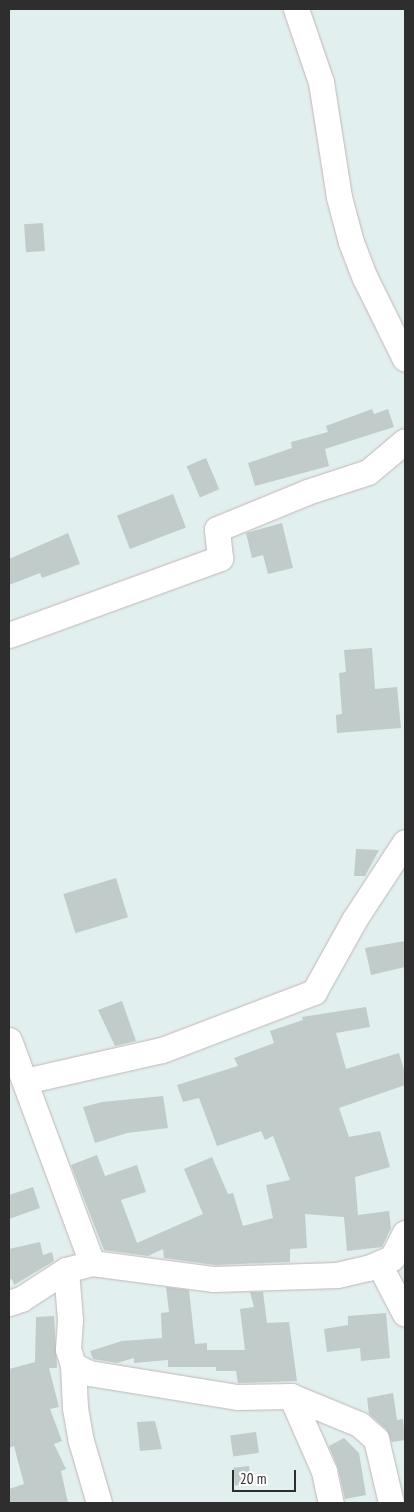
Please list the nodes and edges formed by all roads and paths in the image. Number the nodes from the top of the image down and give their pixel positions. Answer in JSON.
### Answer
{"nodes":[{"id":1,"x":296,"y":9,"type":"edge"},
{"id":2,"x":405,"y":359,"type":"edge"},
{"id":3,"x":405,"y":441,"type":"edge"},
{"id":4,"x":9,"y":635,"type":"edge"},
{"id":5,"x":405,"y":842,"type":"edge"},
{"id":6,"x":9,"y":1040,"type":"edge"},
{"id":7,"x":25,"y":1081,"type":"junction"},
{"id":8,"x":405,"y":1233,"type":"edge"},
{"id":9,"x":92,"y":1262,"type":"junction"},
{"id":10,"x":379,"y":1264,"type":"junction"},
{"id":11,"x":66,"y":1270,"type":"junction"},
{"id":12,"x":9,"y":1303,"type":"edge"},
{"id":13,"x":405,"y":1314,"type":"edge"},
{"id":14,"x":74,"y":1365,"type":"junction"},
{"id":15,"x":291,"y":1396,"type":"junction"},
{"id":16,"x":98,"y":1503,"type":"edge"},
{"id":17,"x":331,"y":1503,"type":"edge"},
{"id":18,"x":391,"y":1503,"type":"edge"}],
"edges":[{"from":1,"to":2,"type":"street"},
{"from":3,"to":4,"type":"street"},
{"from":5,"to":7,"type":"street"},
{"from":6,"to":7,"type":"street"},
{"from":7,"to":9,"type":"street"},
{"from":8,"to":10,"type":"street"},
{"from":9,"to":10,"type":"street"},
{"from":9,"to":11,"type":"street"},
{"from":10,"to":13,"type":"street"},
{"from":11,"to":12,"type":"street"},
{"from":11,"to":14,"type":"street"},
{"from":14,"to":15,"type":"street"},
{"from":14,"to":16,"type":"street"},
{"from":15,"to":17,"type":"street"},
{"from":15,"to":18,"type":"street"}]}
